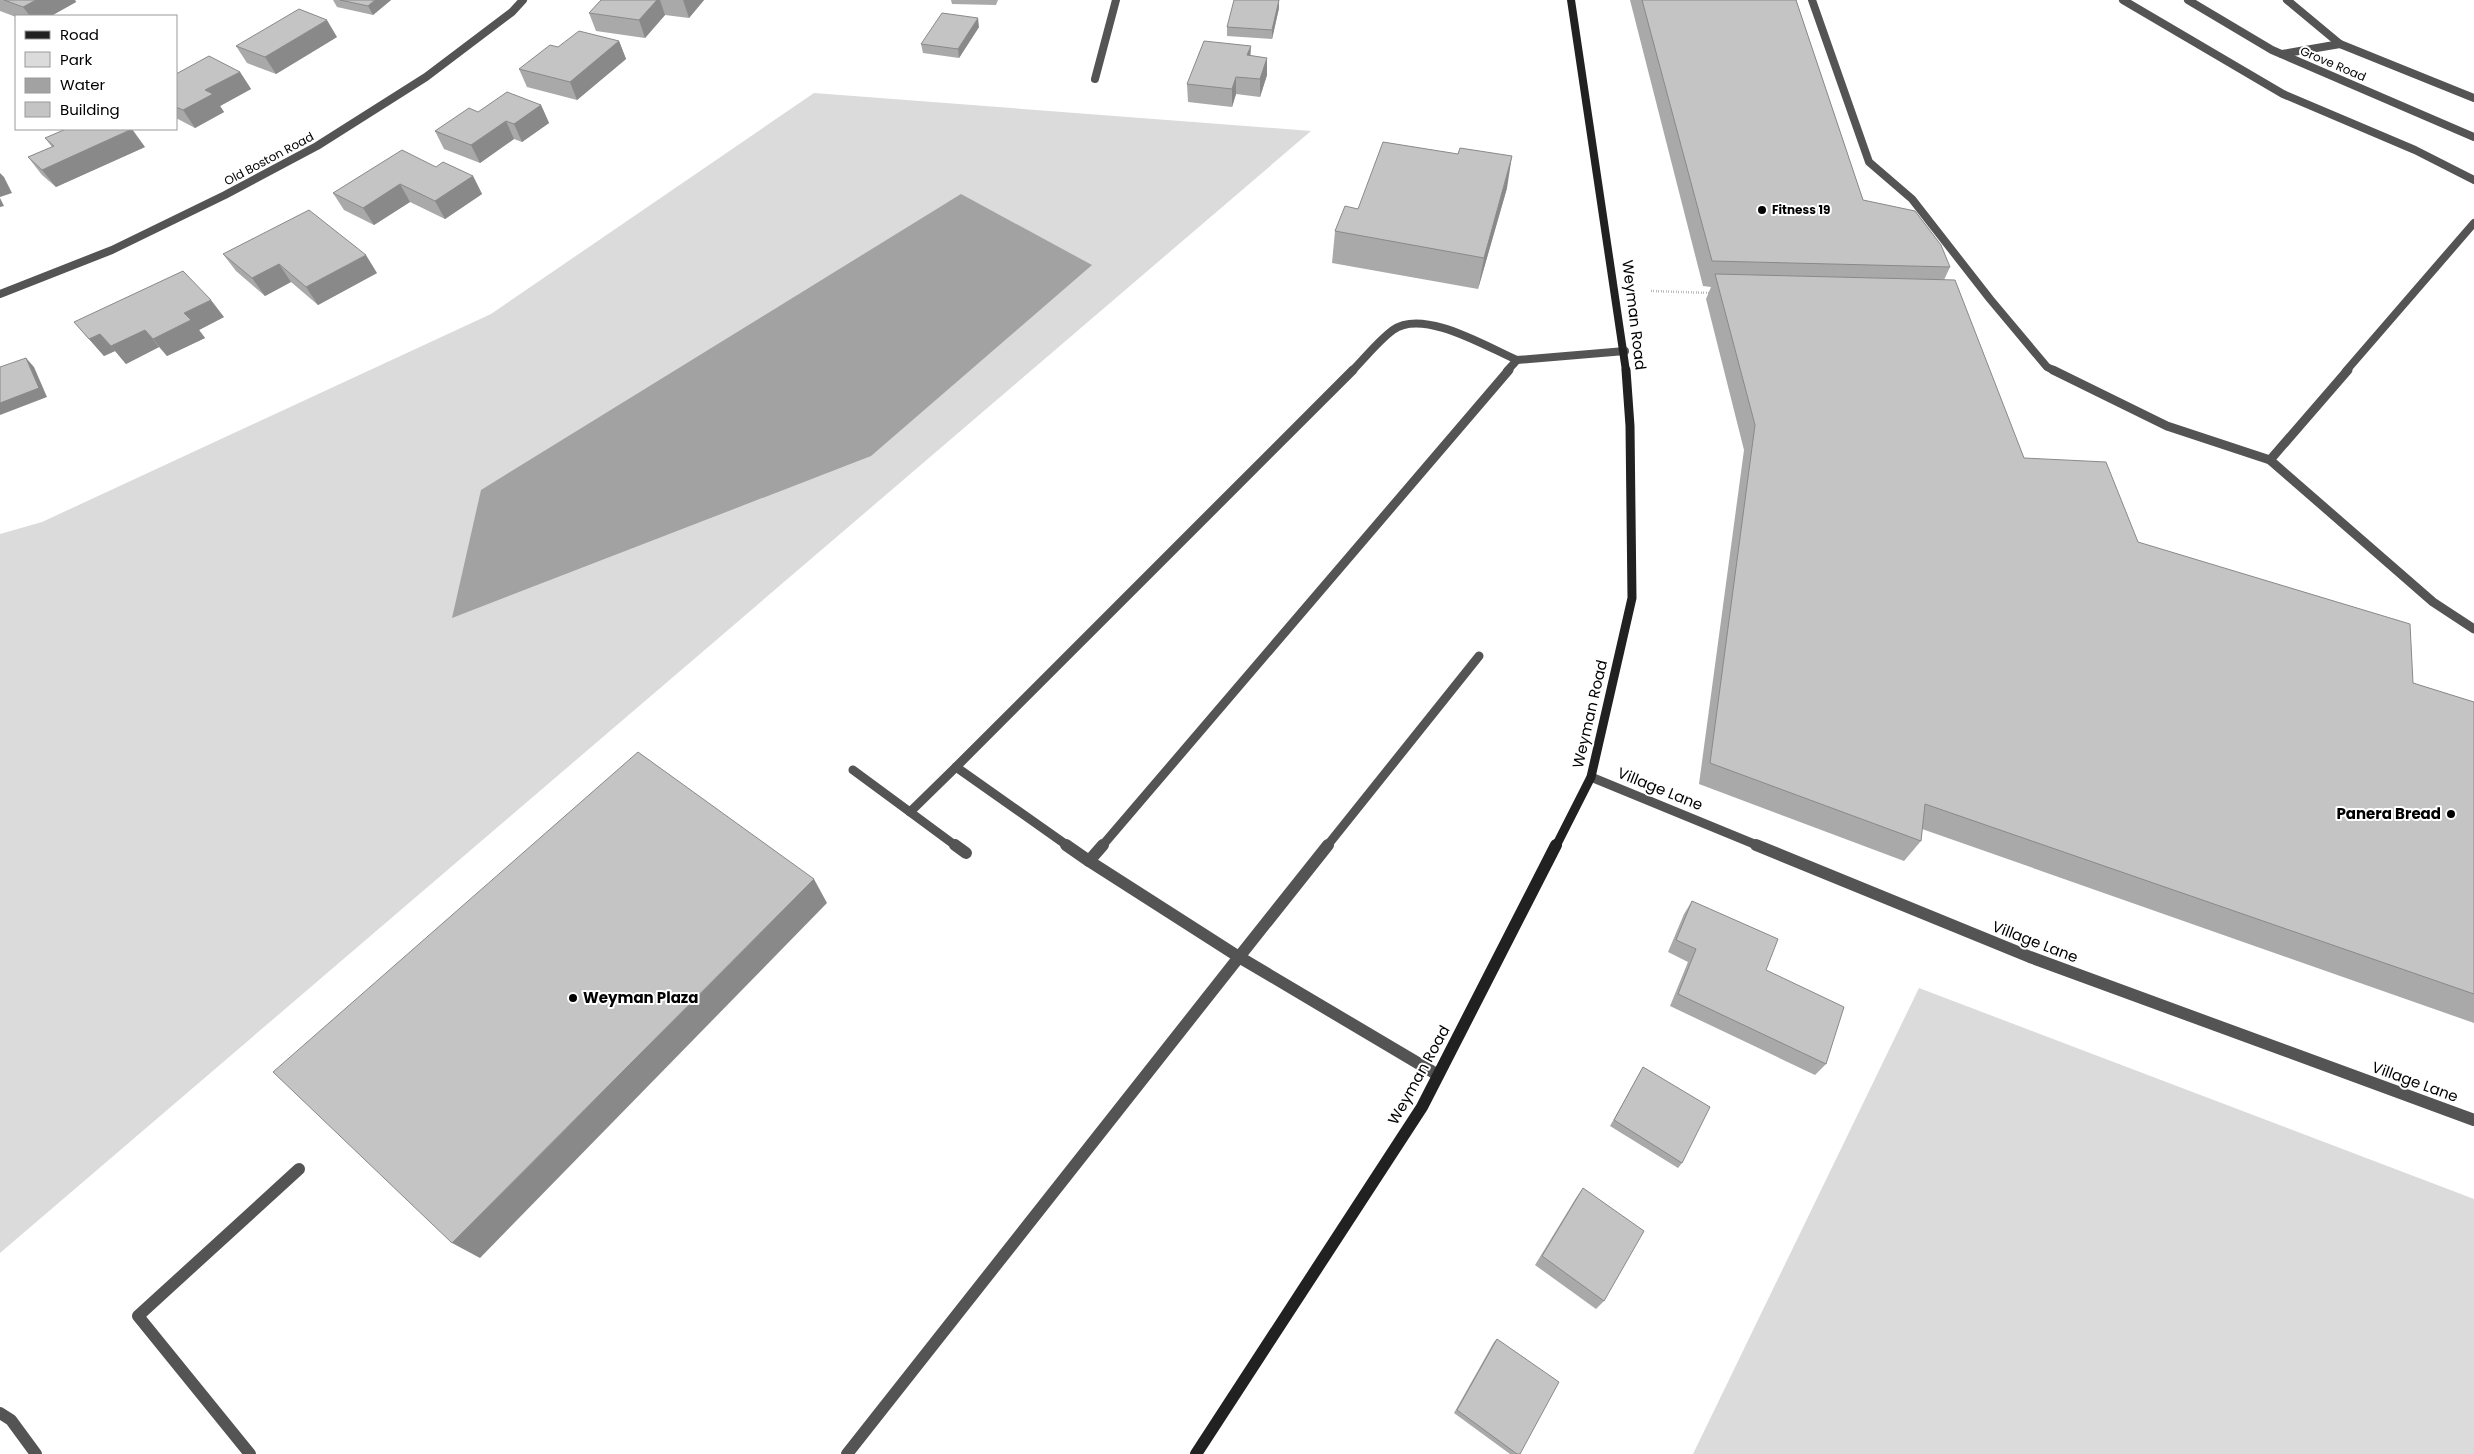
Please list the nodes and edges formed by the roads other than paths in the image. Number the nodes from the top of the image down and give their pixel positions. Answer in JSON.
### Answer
{"nodes":[{"id":1,"x":523,"y":0,"type":"edge"},
{"id":2,"x":1116,"y":0,"type":"edge"},
{"id":3,"x":1571,"y":0,"type":"edge"},
{"id":4,"x":1812,"y":0,"type":"edge"},
{"id":5,"x":2122,"y":0,"type":"edge"},
{"id":6,"x":2188,"y":0,"type":"edge"},
{"id":7,"x":2287,"y":0,"type":"edge"},
{"id":8,"x":2340,"y":44,"type":"junction"},
{"id":9,"x":2282,"y":54,"type":"junction"},
{"id":10,"x":1095,"y":79,"type":"dead end"},
{"id":11,"x":2474,"y":98,"type":"edge"},
{"id":12,"x":2474,"y":137,"type":"edge"},
{"id":13,"x":2474,"y":180,"type":"edge"},
{"id":14,"x":2474,"y":223,"type":"edge"},
{"id":15,"x":0,"y":294,"type":"edge"},
{"id":16,"x":1625,"y":351,"type":"junction"},
{"id":17,"x":1517,"y":360,"type":"junction"},
{"id":18,"x":2270,"y":460,"type":"junction"},
{"id":19,"x":2474,"y":629,"type":"edge"},
{"id":20,"x":1479,"y":656,"type":"dead end"},
{"id":21,"x":956,"y":768,"type":"junction"},
{"id":22,"x":853,"y":770,"type":"dead end"},
{"id":23,"x":1591,"y":777,"type":"junction"},
{"id":24,"x":910,"y":812,"type":"junction"},
{"id":25,"x":966,"y":853,"type":"dead end"},
{"id":26,"x":1089,"y":861,"type":"junction"},
{"id":27,"x":1239,"y":957,"type":"junction"},
{"id":28,"x":1438,"y":1075,"type":"junction"},
{"id":29,"x":2474,"y":1120,"type":"edge"},
{"id":30,"x":299,"y":1169,"type":"dead end"},
{"id":31,"x":0,"y":1413,"type":"edge"},
{"id":32,"x":36,"y":1454,"type":"edge"},
{"id":33,"x":250,"y":1454,"type":"edge"},
{"id":34,"x":847,"y":1454,"type":"edge"},
{"id":35,"x":1196,"y":1454,"type":"edge"}],
"edges":[{"from":1,"to":15,"type":"street","name":"Old Boston Road"},
{"from":2,"to":10,"type":"street"},
{"from":3,"to":16,"type":"street","name":"Weyman Road"},
{"from":4,"to":18,"type":"street"},
{"from":5,"to":13,"type":"street"},
{"from":6,"to":9,"type":"street","name":"Grove Road"},
{"from":7,"to":8,"type":"street"},
{"from":8,"to":9,"type":"street"},
{"from":8,"to":11,"type":"street"},
{"from":9,"to":12,"type":"street","name":"Grove Road"},
{"from":14,"to":18,"type":"street"},
{"from":16,"to":17,"type":"street"},
{"from":16,"to":23,"type":"street","name":"Weyman Road"},
{"from":17,"to":21,"type":"street"},
{"from":17,"to":26,"type":"street"},
{"from":18,"to":19,"type":"street"},
{"from":20,"to":27,"type":"street"},
{"from":21,"to":24,"type":"street"},
{"from":21,"to":26,"type":"street"},
{"from":22,"to":24,"type":"street"},
{"from":23,"to":28,"type":"street","name":"Weyman Road"},
{"from":23,"to":29,"type":"street","name":"Village Lane"},
{"from":24,"to":25,"type":"street"},
{"from":26,"to":27,"type":"street"},
{"from":27,"to":28,"type":"street"},
{"from":27,"to":34,"type":"street"},
{"from":28,"to":35,"type":"street","name":"Weyman Road"},
{"from":30,"to":33,"type":"street"},
{"from":31,"to":32,"type":"street"}]}
